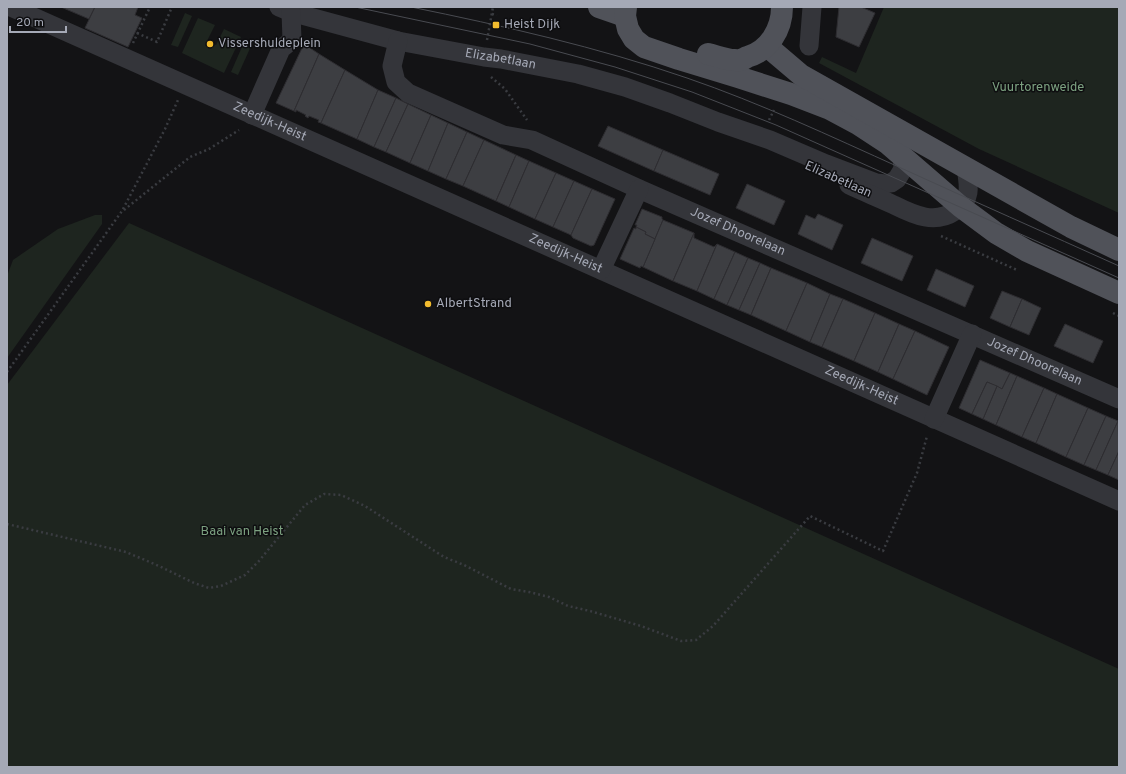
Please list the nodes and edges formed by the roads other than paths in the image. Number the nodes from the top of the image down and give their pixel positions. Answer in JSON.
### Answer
{"nodes":[{"id":1,"x":11,"y":7,"type":"edge"},
{"id":2,"x":599,"y":7,"type":"edge"},
{"id":3,"x":782,"y":7,"type":"edge"},
{"id":4,"x":812,"y":7,"type":"edge"},
{"id":5,"x":285,"y":9,"type":"edge"},
{"id":6,"x":625,"y":12,"type":"edge"},
{"id":7,"x":398,"y":41,"type":"junction"},
{"id":8,"x":767,"y":46,"type":"junction"},
{"id":9,"x":809,"y":46,"type":"dead end"},
{"id":10,"x":679,"y":60,"type":"junction"},
{"id":11,"x":252,"y":115,"type":"junction"},
{"id":12,"x":718,"y":122,"type":"junction"},
{"id":13,"x":902,"y":157,"type":"junction"},
{"id":14,"x":966,"y":168,"type":"junction"},
{"id":15,"x":639,"y":189,"type":"junction"},
{"id":16,"x":961,"y":207,"type":"junction"},
{"id":17,"x":1119,"y":250,"type":"edge"},
{"id":18,"x":601,"y":270,"type":"junction"},
{"id":19,"x":1119,"y":293,"type":"edge"},
{"id":20,"x":972,"y":334,"type":"junction"},
{"id":21,"x":1119,"y":399,"type":"edge"},
{"id":22,"x":931,"y":424,"type":"junction"},
{"id":23,"x":1119,"y":501,"type":"edge"}],
"edges":[{"from":1,"to":11,"type":"street","name":"Zeedijk-Heist"},
{"from":2,"to":6,"type":"main road"},
{"from":3,"to":8,"type":"main road"},
{"from":4,"to":9,"type":"street"},
{"from":5,"to":7,"type":"street","name":"Elizabetlaan"},
{"from":5,"to":11,"type":"street"},
{"from":6,"to":10,"type":"main road"},
{"from":7,"to":12,"type":"street","name":"Elizabetlaan"},
{"from":7,"to":15,"type":"street","name":"Jozef Dhoorelaan"},
{"from":8,"to":10,"type":"main road"},
{"from":8,"to":14,"type":"main road"},
{"from":10,"to":13,"type":"main road"},
{"from":11,"to":18,"type":"street","name":"Zeedijk-Heist"},
{"from":12,"to":13,"type":"street","name":"Elizabetlaan"},
{"from":12,"to":16,"type":"street","name":"Elizabetlaan"},
{"from":13,"to":16,"type":"main road"},
{"from":14,"to":16,"type":"street"},
{"from":14,"to":17,"type":"main road"},
{"from":15,"to":18,"type":"street"},
{"from":15,"to":20,"type":"street","name":"Jozef Dhoorelaan"},
{"from":16,"to":19,"type":"main road"},
{"from":18,"to":22,"type":"street","name":"Zeedijk-Heist"},
{"from":20,"to":21,"type":"street","name":"Jozef Dhoorelaan"},
{"from":20,"to":22,"type":"street"},
{"from":22,"to":23,"type":"street","name":"Zeedijk-Heist"}]}
